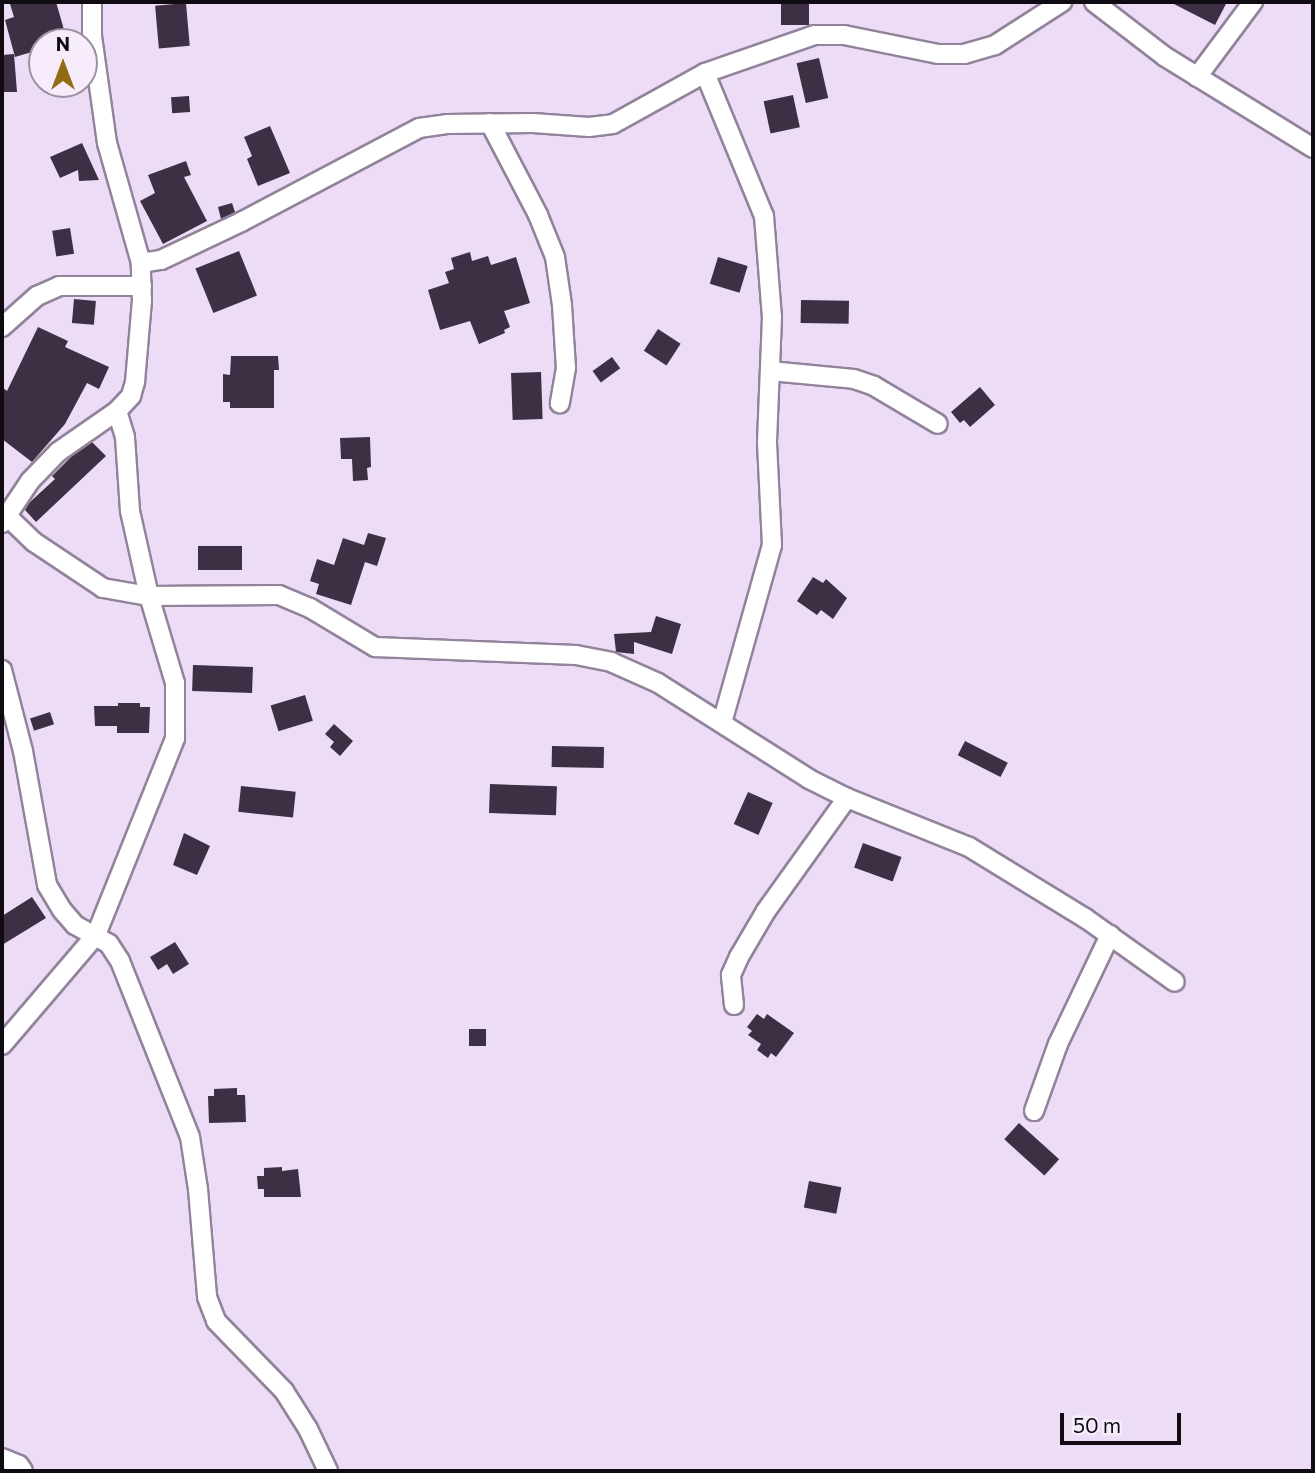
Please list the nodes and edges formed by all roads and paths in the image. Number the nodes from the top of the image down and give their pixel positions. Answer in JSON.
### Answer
{"nodes":[{"id":1,"x":92,"y":2,"type":"edge"},
{"id":2,"x":1062,"y":2,"type":"edge"},
{"id":3,"x":1094,"y":2,"type":"edge"},
{"id":4,"x":1253,"y":2,"type":"edge"},
{"id":5,"x":705,"y":73,"type":"junction"},
{"id":6,"x":1197,"y":77,"type":"junction"},
{"id":7,"x":491,"y":123,"type":"junction"},
{"id":8,"x":1313,"y":148,"type":"edge"},
{"id":9,"x":141,"y":263,"type":"junction"},
{"id":10,"x":142,"y":286,"type":"junction"},
{"id":11,"x":2,"y":327,"type":"edge"},
{"id":12,"x":770,"y":371,"type":"junction"},
{"id":13,"x":560,"y":403,"type":"dead end"},
{"id":14,"x":117,"y":411,"type":"junction"},
{"id":15,"x":938,"y":424,"type":"dead end"},
{"id":16,"x":5,"y":520,"type":"edge"},
{"id":17,"x":149,"y":596,"type":"junction"},
{"id":18,"x":2,"y":670,"type":"edge"},
{"id":19,"x":722,"y":723,"type":"junction"},
{"id":20,"x":847,"y":798,"type":"junction"},
{"id":21,"x":1110,"y":934,"type":"junction"},
{"id":22,"x":96,"y":935,"type":"junction"},
{"id":23,"x":1175,"y":982,"type":"dead end"},
{"id":24,"x":734,"y":1005,"type":"dead end"},
{"id":25,"x":2,"y":1045,"type":"edge"},
{"id":26,"x":1034,"y":1111,"type":"dead end"},
{"id":27,"x":2,"y":1458,"type":"edge"},
{"id":28,"x":23,"y":1471,"type":"edge"},
{"id":29,"x":328,"y":1471,"type":"edge"}],
"edges":[{"from":1,"to":9,"type":"street"},
{"from":2,"to":5,"type":"street"},
{"from":3,"to":6,"type":"street"},
{"from":4,"to":6,"type":"street"},
{"from":5,"to":7,"type":"street"},
{"from":5,"to":12,"type":"street"},
{"from":6,"to":8,"type":"street"},
{"from":7,"to":9,"type":"street"},
{"from":7,"to":13,"type":"street"},
{"from":9,"to":10,"type":"street"},
{"from":10,"to":11,"type":"street"},
{"from":10,"to":14,"type":"street"},
{"from":12,"to":15,"type":"street"},
{"from":12,"to":19,"type":"street"},
{"from":14,"to":16,"type":"street"},
{"from":14,"to":17,"type":"street"},
{"from":16,"to":17,"type":"street"},
{"from":17,"to":19,"type":"street"},
{"from":17,"to":22,"type":"street"},
{"from":18,"to":22,"type":"street"},
{"from":19,"to":20,"type":"street"},
{"from":20,"to":21,"type":"street"},
{"from":20,"to":24,"type":"street"},
{"from":21,"to":23,"type":"street"},
{"from":21,"to":26,"type":"street"},
{"from":22,"to":25,"type":"street"},
{"from":22,"to":29,"type":"street"},
{"from":27,"to":28,"type":"street"}]}
